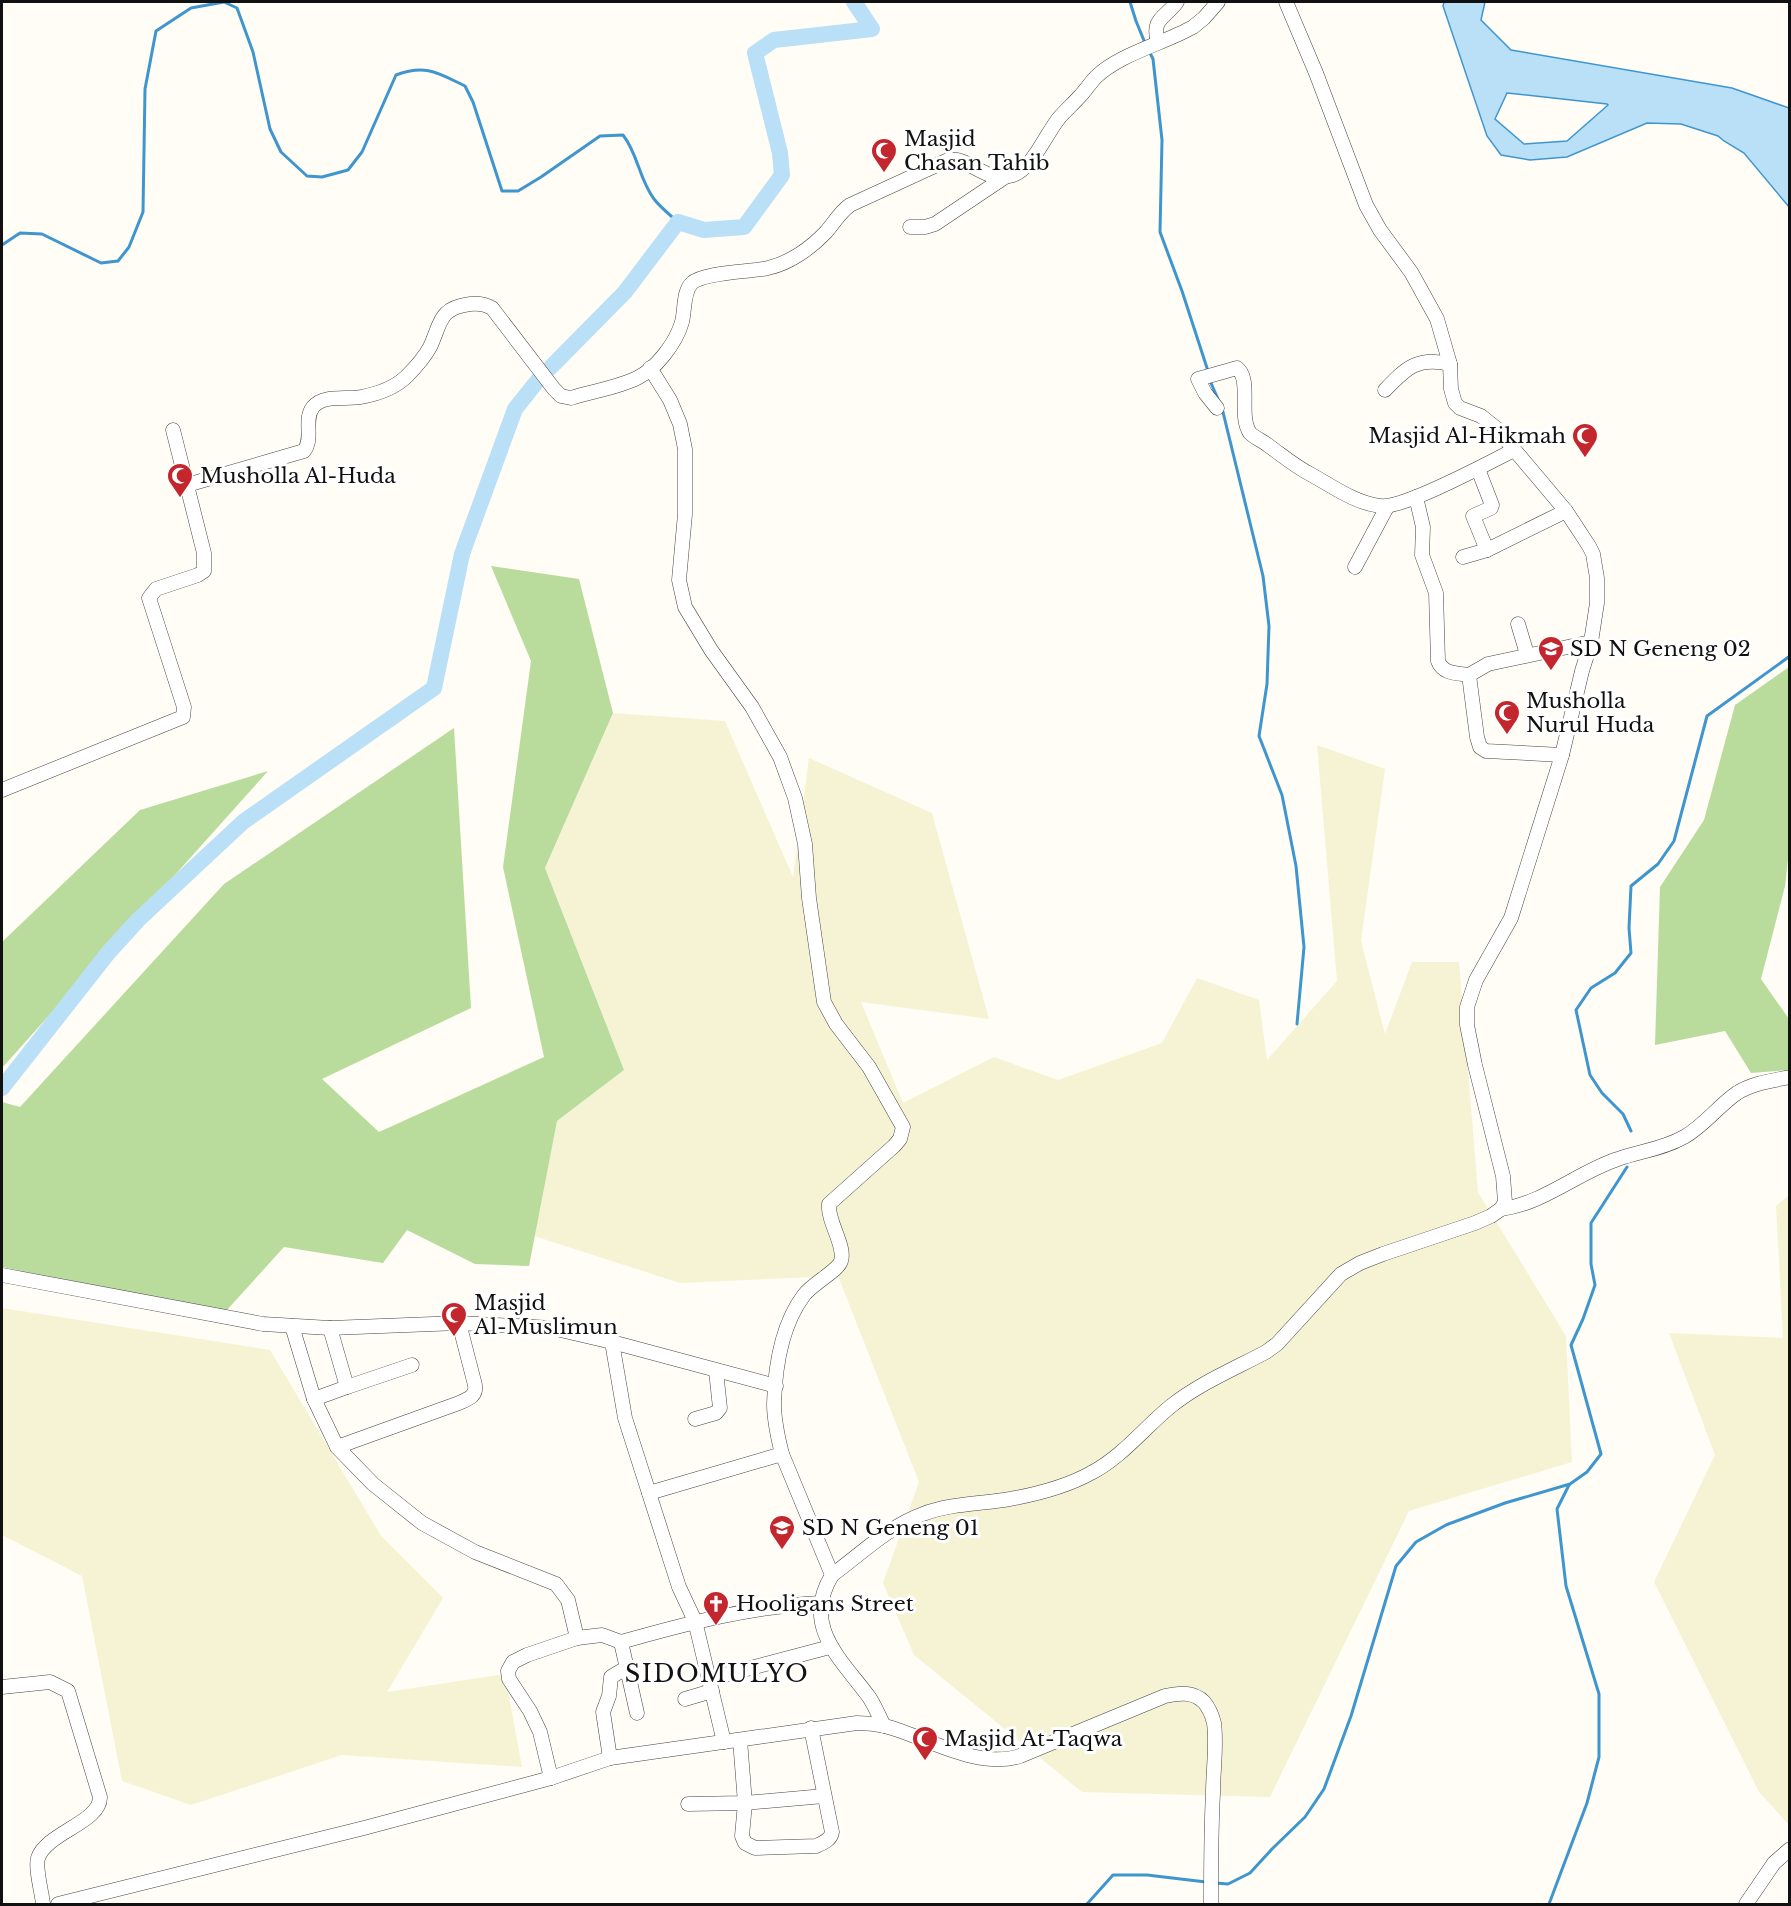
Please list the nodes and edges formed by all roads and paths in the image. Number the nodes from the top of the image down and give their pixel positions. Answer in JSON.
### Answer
{"nodes":[{"id":1,"x":1177,"y":2,"type":"edge"},
{"id":2,"x":1218,"y":2,"type":"edge"},
{"id":3,"x":1286,"y":2,"type":"edge"},
{"id":4,"x":1154,"y":44,"type":"junction"},
{"id":5,"x":1005,"y":177,"type":"junction"},
{"id":6,"x":910,"y":227,"type":"dead end"},
{"id":7,"x":1450,"y":364,"type":"junction"},
{"id":8,"x":650,"y":368,"type":"junction"},
{"id":9,"x":1385,"y":390,"type":"dead end"},
{"id":10,"x":1217,"y":408,"type":"dead end"},
{"id":11,"x":173,"y":430,"type":"dead end"},
{"id":12,"x":1514,"y":450,"type":"junction"},
{"id":13,"x":1478,"y":469,"type":"junction"},
{"id":14,"x":187,"y":485,"type":"junction"},
{"id":15,"x":1416,"y":497,"type":"junction"},
{"id":16,"x":1387,"y":507,"type":"junction"},
{"id":17,"x":1566,"y":511,"type":"junction"},
{"id":18,"x":1487,"y":550,"type":"junction"},
{"id":19,"x":1463,"y":557,"type":"dead end"},
{"id":20,"x":1355,"y":567,"type":"dead end"},
{"id":21,"x":1518,"y":624,"type":"dead end"},
{"id":22,"x":1591,"y":642,"type":"junction"},
{"id":23,"x":1527,"y":654,"type":"junction"},
{"id":24,"x":1469,"y":675,"type":"junction"},
{"id":25,"x":1562,"y":755,"type":"junction"},
{"id":26,"x":2,"y":790,"type":"edge"},
{"id":27,"x":1790,"y":1077,"type":"edge"},
{"id":28,"x":1500,"y":1209,"type":"junction"},
{"id":29,"x":2,"y":1275,"type":"edge"},
{"id":30,"x":459,"y":1323,"type":"junction"},
{"id":31,"x":292,"y":1326,"type":"junction"},
{"id":32,"x":330,"y":1328,"type":"junction"},
{"id":33,"x":612,"y":1342,"type":"junction"},
{"id":34,"x":412,"y":1365,"type":"dead end"},
{"id":35,"x":716,"y":1371,"type":"junction"},
{"id":36,"x":776,"y":1386,"type":"junction"},
{"id":37,"x":347,"y":1387,"type":"junction"},
{"id":38,"x":314,"y":1399,"type":"junction"},
{"id":39,"x":695,"y":1419,"type":"dead end"},
{"id":40,"x":337,"y":1447,"type":"junction"},
{"id":41,"x":782,"y":1454,"type":"junction"},
{"id":42,"x":649,"y":1493,"type":"junction"},
{"id":43,"x":832,"y":1575,"type":"junction"},
{"id":44,"x":822,"y":1603,"type":"junction"},
{"id":45,"x":695,"y":1621,"type":"junction"},
{"id":46,"x":577,"y":1638,"type":"junction"},
{"id":47,"x":621,"y":1642,"type":"junction"},
{"id":48,"x":830,"y":1647,"type":"junction"},
{"id":49,"x":626,"y":1668,"type":"junction"},
{"id":50,"x":711,"y":1685,"type":"junction"},
{"id":51,"x":2,"y":1688,"type":"edge"},
{"id":52,"x":685,"y":1699,"type":"dead end"},
{"id":53,"x":637,"y":1713,"type":"dead end"},
{"id":54,"x":884,"y":1726,"type":"junction"},
{"id":55,"x":811,"y":1728,"type":"junction"},
{"id":56,"x":740,"y":1740,"type":"junction"},
{"id":57,"x":724,"y":1742,"type":"junction"},
{"id":58,"x":610,"y":1758,"type":"junction"},
{"id":59,"x":551,"y":1778,"type":"junction"},
{"id":60,"x":824,"y":1796,"type":"junction"},
{"id":61,"x":746,"y":1803,"type":"junction"},
{"id":62,"x":688,"y":1804,"type":"dead end"},
{"id":63,"x":1790,"y":1849,"type":"edge"},
{"id":64,"x":1211,"y":1901,"type":"edge"},
{"id":65,"x":43,"y":1905,"type":"edge"},
{"id":66,"x":58,"y":1905,"type":"edge"},
{"id":67,"x":1746,"y":1905,"type":"edge"}],
"edges":[{"from":1,"to":4,"type":"street"},
{"from":2,"to":4,"type":"street"},
{"from":3,"to":7,"type":"street"},
{"from":4,"to":5,"type":"street"},
{"from":5,"to":6,"type":"street"},
{"from":5,"to":8,"type":"street"},
{"from":7,"to":9,"type":"street"},
{"from":7,"to":12,"type":"street"},
{"from":8,"to":14,"type":"street"},
{"from":8,"to":36,"type":"street"},
{"from":10,"to":16,"type":"street"},
{"from":11,"to":14,"type":"street"},
{"from":12,"to":13,"type":"street"},
{"from":12,"to":17,"type":"street"},
{"from":13,"to":15,"type":"street"},
{"from":13,"to":18,"type":"street"},
{"from":14,"to":26,"type":"street"},
{"from":15,"to":16,"type":"street"},
{"from":15,"to":24,"type":"street"},
{"from":16,"to":20,"type":"street"},
{"from":17,"to":18,"type":"street"},
{"from":17,"to":22,"type":"street"},
{"from":18,"to":19,"type":"street"},
{"from":21,"to":23,"type":"street"},
{"from":22,"to":23,"type":"street"},
{"from":22,"to":25,"type":"street"},
{"from":23,"to":24,"type":"street"},
{"from":24,"to":25,"type":"street"},
{"from":25,"to":28,"type":"street"},
{"from":27,"to":28,"type":"street"},
{"from":28,"to":43,"type":"street"},
{"from":29,"to":31,"type":"street"},
{"from":30,"to":32,"type":"street"},
{"from":30,"to":33,"type":"street"},
{"from":30,"to":40,"type":"street"},
{"from":31,"to":32,"type":"street"},
{"from":31,"to":38,"type":"street"},
{"from":32,"to":37,"type":"street"},
{"from":33,"to":35,"type":"street"},
{"from":33,"to":42,"type":"street"},
{"from":34,"to":37,"type":"street"},
{"from":35,"to":36,"type":"street"},
{"from":35,"to":39,"type":"street"},
{"from":36,"to":41,"type":"street"},
{"from":37,"to":38,"type":"street"},
{"from":38,"to":40,"type":"street"},
{"from":40,"to":46,"type":"street"},
{"from":41,"to":42,"type":"street"},
{"from":41,"to":43,"type":"street"},
{"from":42,"to":45,"type":"street"},
{"from":43,"to":44,"type":"street"},
{"from":44,"to":45,"type":"street"},
{"from":44,"to":48,"type":"street"},
{"from":45,"to":47,"type":"street"},
{"from":45,"to":50,"type":"street"},
{"from":46,"to":47,"type":"street"},
{"from":46,"to":59,"type":"street"},
{"from":47,"to":49,"type":"street"},
{"from":48,"to":50,"type":"street"},
{"from":48,"to":54,"type":"street"},
{"from":49,"to":53,"type":"street"},
{"from":49,"to":58,"type":"street"},
{"from":50,"to":52,"type":"street"},
{"from":50,"to":57,"type":"street"},
{"from":51,"to":65,"type":"street"},
{"from":54,"to":55,"type":"street"},
{"from":54,"to":64,"type":"street"},
{"from":55,"to":56,"type":"street"},
{"from":55,"to":60,"type":"street"},
{"from":56,"to":57,"type":"street"},
{"from":56,"to":61,"type":"street"},
{"from":57,"to":58,"type":"street"},
{"from":58,"to":59,"type":"street"},
{"from":59,"to":66,"type":"street"},
{"from":60,"to":61,"type":"street"},
{"from":60,"to":61,"type":"street"},
{"from":61,"to":62,"type":"street"},
{"from":63,"to":67,"type":"street"}]}
